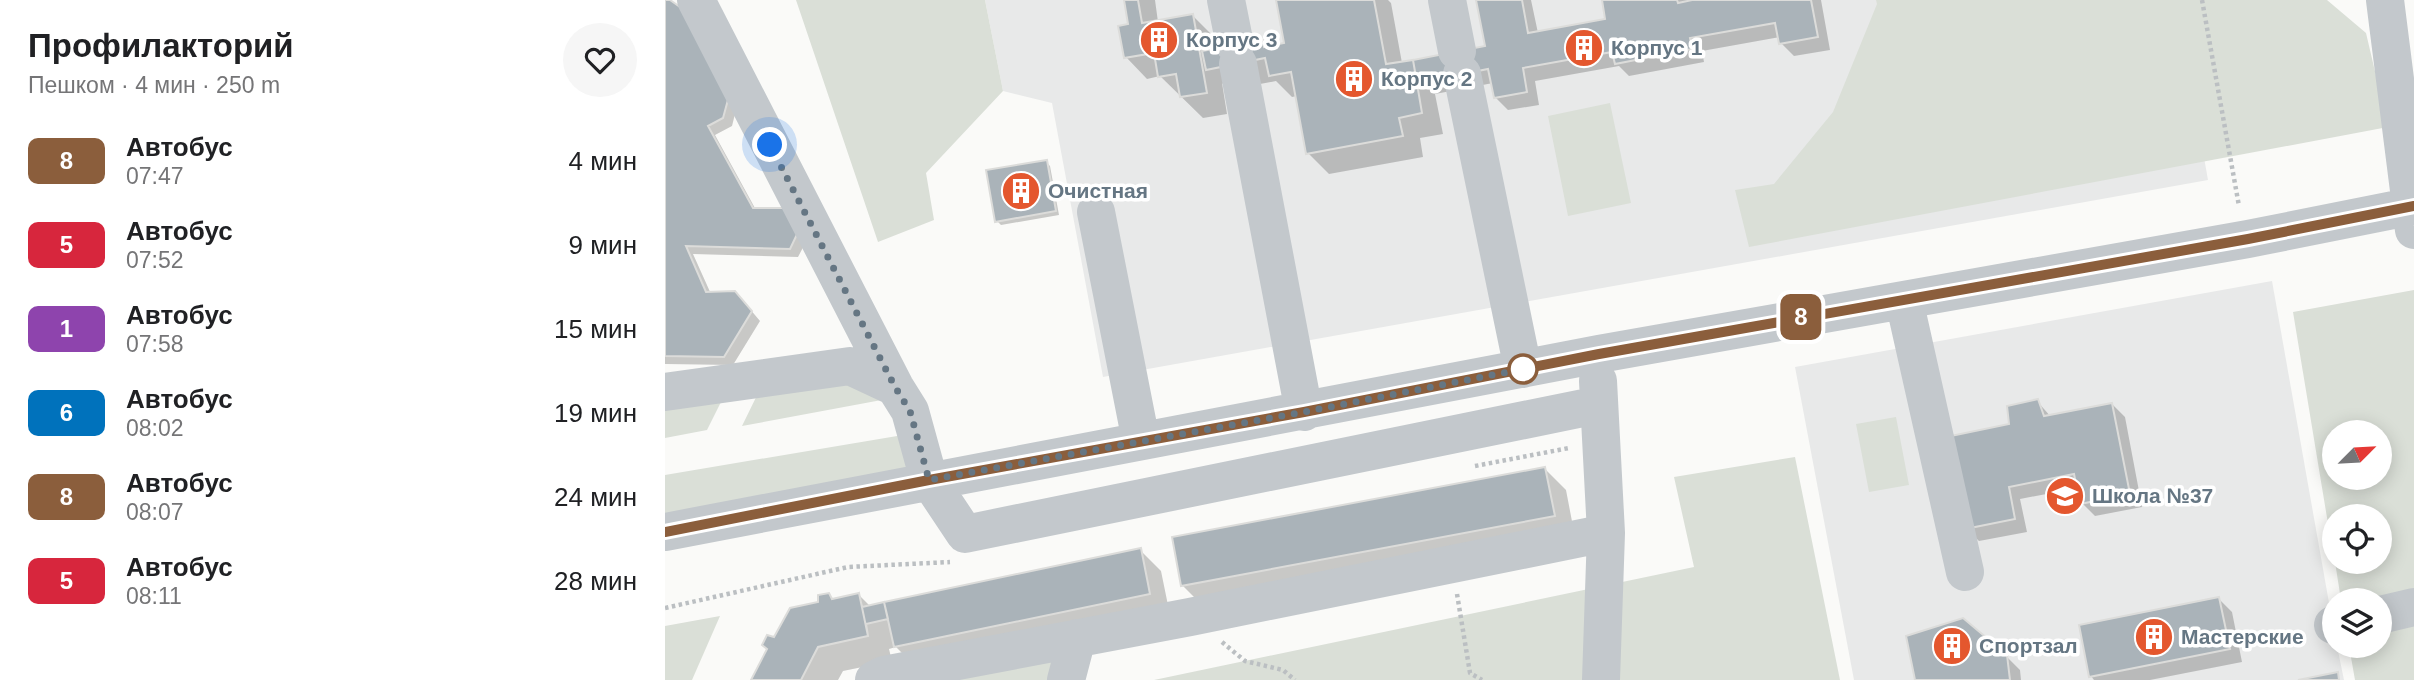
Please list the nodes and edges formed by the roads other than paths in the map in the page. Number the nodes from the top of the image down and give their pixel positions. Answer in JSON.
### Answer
{"nodes":[{"id":1,"x":695,"y":0,"type":"edge"},
{"id":2,"x":1226,"y":0,"type":"edge"},
{"id":3,"x":1447,"y":0,"type":"edge"},
{"id":4,"x":2385,"y":0,"type":"edge"},
{"id":5,"x":1096,"y":212,"type":"dead end"},
{"id":6,"x":2413,"y":214,"type":"edge"},
{"id":7,"x":1904,"y":300,"type":"junction"},
{"id":8,"x":1599,"y":354,"type":"junction"},
{"id":9,"x":1523,"y":369,"type":"junction"},
{"id":10,"x":895,"y":387,"type":"junction"},
{"id":11,"x":665,"y":392,"type":"edge"},
{"id":12,"x":1598,"y":405,"type":"junction"},
{"id":13,"x":1304,"y":412,"type":"junction"},
{"id":14,"x":1141,"y":441,"type":"junction"},
{"id":15,"x":929,"y":480,"type":"junction"},
{"id":16,"x":665,"y":532,"type":"edge"},
{"id":17,"x":1606,"y":533,"type":"junction"},
{"id":18,"x":1965,"y":572,"type":"dead end"},
{"id":19,"x":2414,"y":607,"type":"edge"},
{"id":20,"x":2392,"y":612,"type":"edge"},
{"id":21,"x":1077,"y":638,"type":"junction"},
{"id":22,"x":874,"y":680,"type":"edge"},
{"id":23,"x":1066,"y":680,"type":"edge"},
{"id":24,"x":1601,"y":680,"type":"edge"}],
"edges":[{"from":1,"to":10,"type":"street"},
{"from":2,"to":13,"type":"street"},
{"from":3,"to":9,"type":"street"},
{"from":4,"to":6,"type":"street"},
{"from":5,"to":14,"type":"street"},
{"from":6,"to":7,"type":"street"},
{"from":7,"to":8,"type":"street"},
{"from":7,"to":18,"type":"street"},
{"from":8,"to":9,"type":"street"},
{"from":8,"to":12,"type":"street"},
{"from":9,"to":13,"type":"street"},
{"from":10,"to":11,"type":"street"},
{"from":10,"to":15,"type":"street"},
{"from":12,"to":15,"type":"street"},
{"from":12,"to":17,"type":"street"},
{"from":13,"to":14,"type":"street"},
{"from":14,"to":15,"type":"street"},
{"from":15,"to":16,"type":"street"},
{"from":17,"to":21,"type":"street"},
{"from":17,"to":24,"type":"street"},
{"from":19,"to":20,"type":"street"},
{"from":21,"to":22,"type":"street"},
{"from":21,"to":23,"type":"street"}]}
